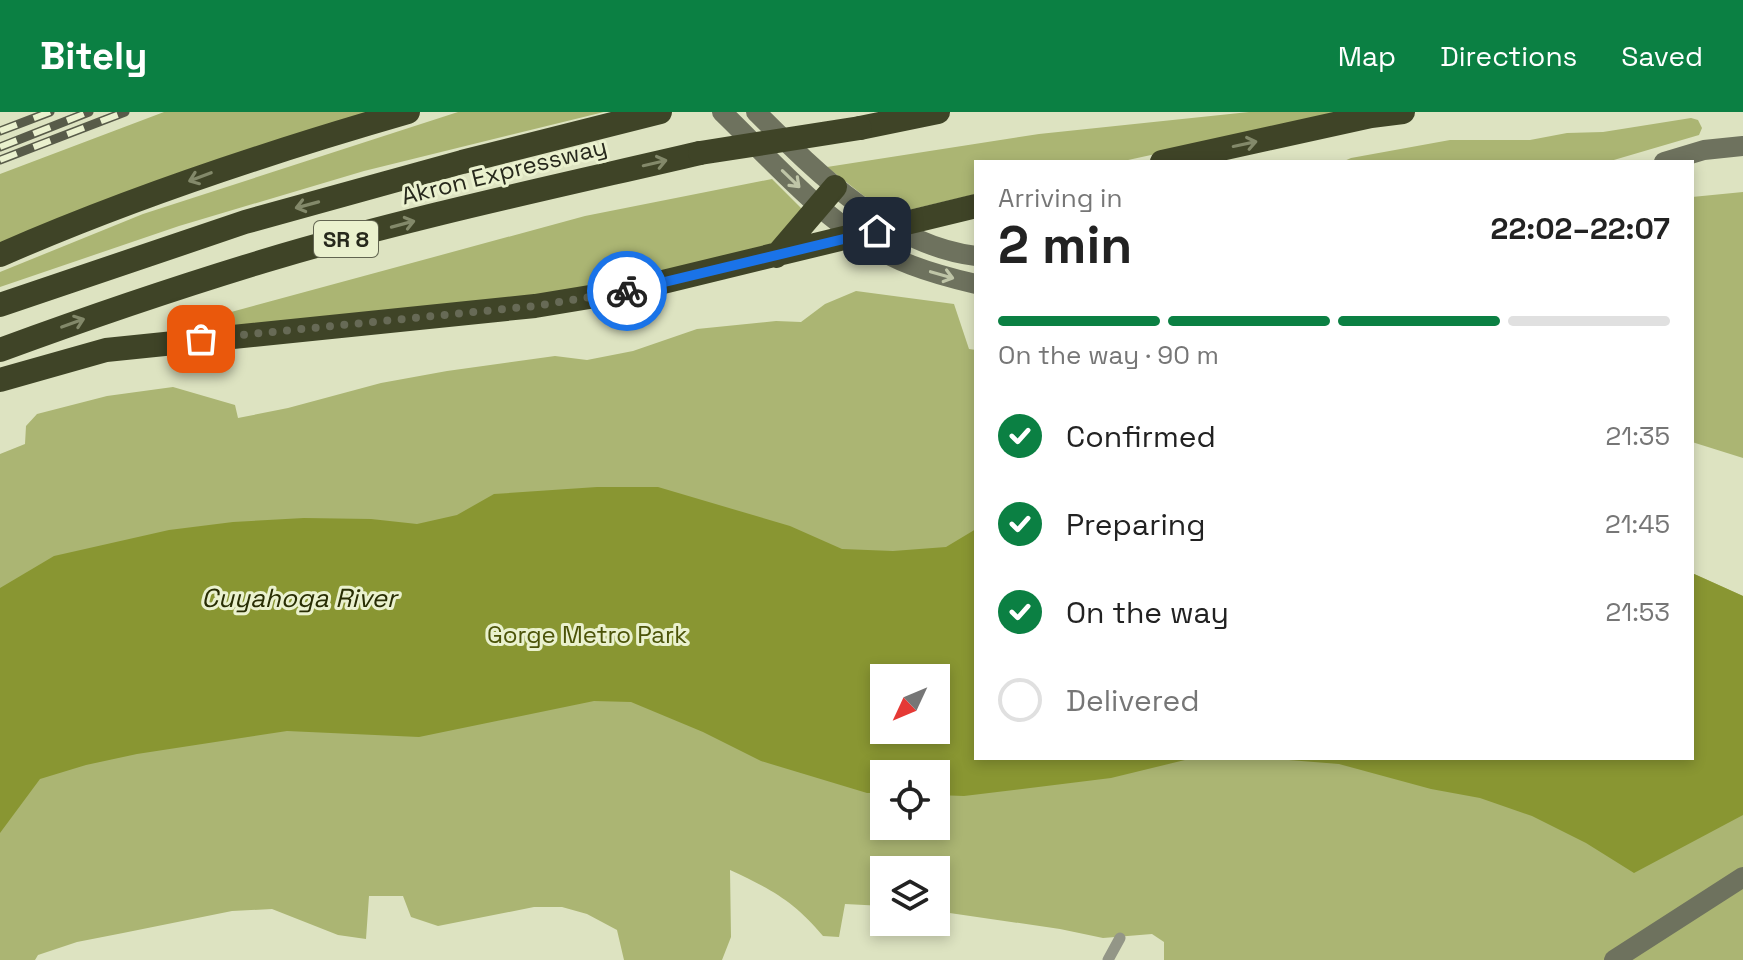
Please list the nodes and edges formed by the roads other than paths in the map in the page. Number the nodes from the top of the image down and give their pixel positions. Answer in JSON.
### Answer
{"nodes":[{"id":1,"x":408,"y":112,"type":"edge"},
{"id":2,"x":722,"y":112,"type":"edge"},
{"id":3,"x":756,"y":112,"type":"edge"},
{"id":4,"x":938,"y":112,"type":"edge"},
{"id":5,"x":1403,"y":112,"type":"edge"},
{"id":6,"x":656,"y":113,"type":"edge"},
{"id":7,"x":1743,"y":146,"type":"edge"},
{"id":8,"x":1171,"y":160,"type":"edge"},
{"id":9,"x":1671,"y":160,"type":"edge"},
{"id":10,"x":835,"y":187,"type":"junction"},
{"id":11,"x":819,"y":206,"type":"junction"},
{"id":12,"x":974,"y":206,"type":"edge"},
{"id":13,"x":886,"y":222,"type":"junction"},
{"id":14,"x":859,"y":236,"type":"junction"},
{"id":15,"x":0,"y":255,"type":"edge"},
{"id":16,"x":776,"y":256,"type":"junction"},
{"id":17,"x":974,"y":256,"type":"edge"},
{"id":18,"x":974,"y":283,"type":"edge"},
{"id":19,"x":0,"y":305,"type":"edge"},
{"id":20,"x":0,"y":350,"type":"edge"},
{"id":21,"x":0,"y":380,"type":"edge"},
{"id":22,"x":1743,"y":877,"type":"edge"},
{"id":23,"x":1120,"y":938,"type":"dead end"},
{"id":24,"x":1108,"y":960,"type":"edge"},
{"id":25,"x":1614,"y":960,"type":"edge"}],
"edges":[{"from":1,"to":15,"type":"highway","one_way":true},
{"from":2,"to":11,"type":"street","one_way":true},
{"from":3,"to":10,"type":"street"},
{"from":20,"to":4,"type":"highway","name":"Akron Expressway","number":"SR 8","one_way":true,"bridge":true},
{"from":8,"to":5,"type":"highway","one_way":true},
{"from":6,"to":19,"type":"highway","name":"Akron Expressway","number":"SR 8","one_way":true},
{"from":7,"to":9,"type":"street"},
{"from":10,"to":11,"type":"highway"},
{"from":10,"to":13,"type":"street"},
{"from":11,"to":14,"type":"street"},
{"from":11,"to":16,"type":"highway"},
{"from":12,"to":13,"type":"highway"},
{"from":13,"to":14,"type":"highway"},
{"from":13,"to":17,"type":"street"},
{"from":14,"to":16,"type":"highway"},
{"from":14,"to":18,"type":"street","one_way":true},
{"from":16,"to":21,"type":"highway"},
{"from":22,"to":25,"type":"street"},
{"from":23,"to":24,"type":"lane"}]}
